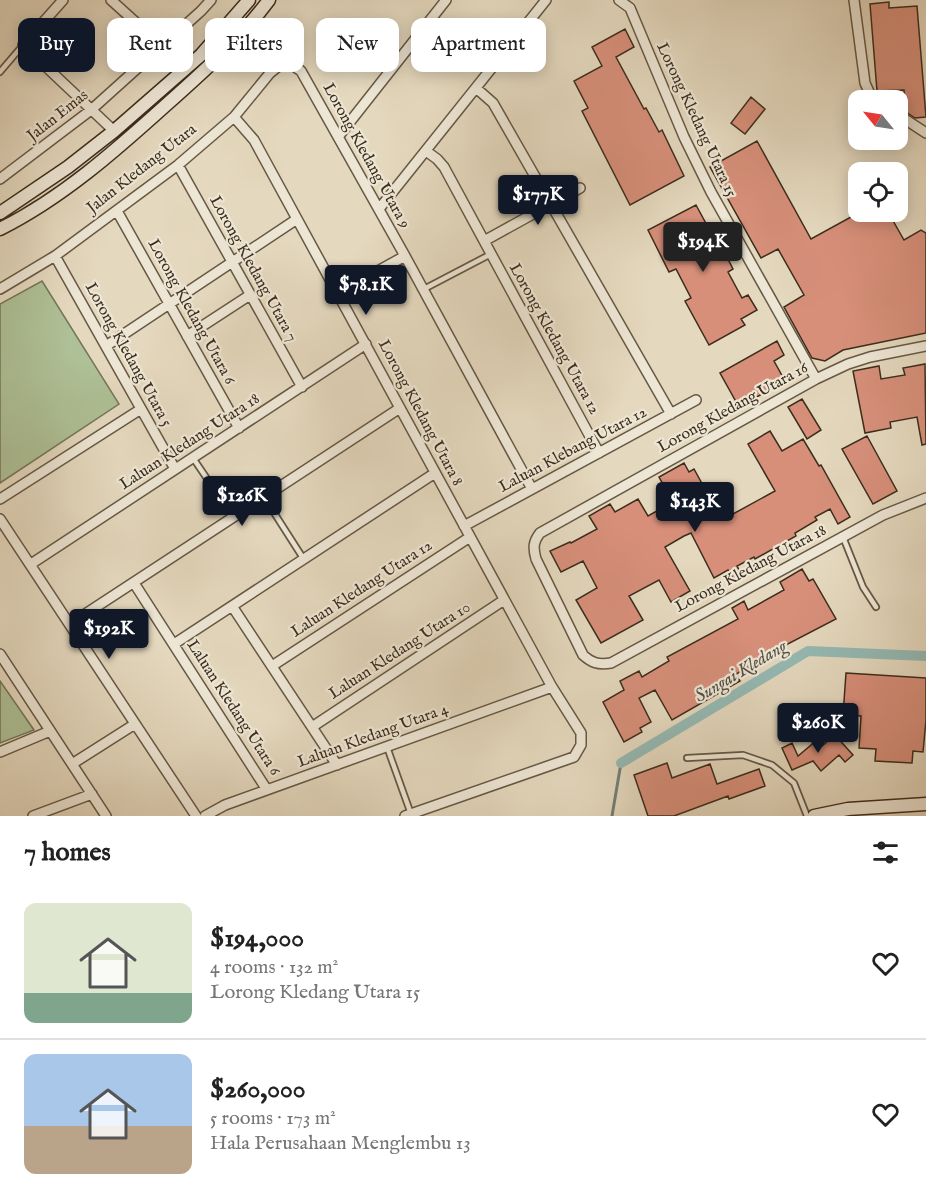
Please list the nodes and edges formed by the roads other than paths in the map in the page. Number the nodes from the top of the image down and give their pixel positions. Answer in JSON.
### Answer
{"nodes":[{"id":1,"x":63,"y":0,"type":"edge"},
{"id":2,"x":111,"y":0,"type":"edge"},
{"id":3,"x":211,"y":0,"type":"edge"},
{"id":4,"x":249,"y":0,"type":"edge"},
{"id":5,"x":269,"y":0,"type":"edge"},
{"id":6,"x":446,"y":0,"type":"edge"},
{"id":7,"x":546,"y":0,"type":"edge"},
{"id":8,"x":619,"y":0,"type":"edge"},
{"id":9,"x":854,"y":0,"type":"edge"},
{"id":10,"x":633,"y":4,"type":"edge"},
{"id":11,"x":47,"y":18,"type":"edge"},
{"id":12,"x":131,"y":18,"type":"edge"},
{"id":13,"x":193,"y":18,"type":"edge"},
{"id":14,"x":18,"y":50,"type":"edge"},
{"id":15,"x":0,"y":70,"type":"edge"},
{"id":16,"x":52,"y":72,"type":"edge"},
{"id":17,"x":134,"y":72,"type":"edge"},
{"id":18,"x":271,"y":72,"type":"edge"},
{"id":19,"x":302,"y":72,"type":"edge"},
{"id":20,"x":476,"y":88,"type":"junction"},
{"id":21,"x":868,"y":90,"type":"edge"},
{"id":22,"x":92,"y":110,"type":"junction"},
{"id":23,"x":234,"y":117,"type":"junction"},
{"id":24,"x":908,"y":121,"type":"edge"},
{"id":25,"x":114,"y":131,"type":"junction"},
{"id":26,"x":926,"y":133,"type":"edge"},
{"id":27,"x":338,"y":137,"type":"junction"},
{"id":28,"x":426,"y":151,"type":"junction"},
{"id":29,"x":178,"y":165,"type":"junction"},
{"id":30,"x":0,"y":179,"type":"edge"},
{"id":31,"x":580,"y":188,"type":"dead end"},
{"id":32,"x":551,"y":204,"type":"junction"},
{"id":33,"x":379,"y":209,"type":"junction"},
{"id":34,"x":117,"y":211,"type":"junction"},
{"id":35,"x":0,"y":213,"type":"edge"},
{"id":36,"x":297,"y":219,"type":"junction"},
{"id":37,"x":0,"y":229,"type":"edge"},
{"id":38,"x":484,"y":241,"type":"junction"},
{"id":39,"x":491,"y":255,"type":"junction"},
{"id":40,"x":55,"y":256,"type":"junction"},
{"id":41,"x":405,"y":256,"type":"junction"},
{"id":42,"x":232,"y":262,"type":"junction"},
{"id":43,"x":0,"y":289,"type":"edge"},
{"id":44,"x":424,"y":290,"type":"junction"},
{"id":45,"x":338,"y":293,"type":"junction"},
{"id":46,"x":250,"y":295,"type":"junction"},
{"id":47,"x":169,"y":304,"type":"junction"},
{"id":48,"x":187,"y":336,"type":"junction"},
{"id":49,"x":366,"y":344,"type":"junction"},
{"id":50,"x":106,"y":346,"type":"junction"},
{"id":51,"x":926,"y":346,"type":"edge"},
{"id":52,"x":816,"y":379,"type":"junction"},
{"id":53,"x":302,"y":387,"type":"junction"},
{"id":54,"x":696,"y":400,"type":"dead end"},
{"id":55,"x":400,"y":408,"type":"junction"},
{"id":56,"x":141,"y":409,"type":"junction"},
{"id":57,"x":670,"y":414,"type":"junction"},
{"id":58,"x":239,"y":428,"type":"junction"},
{"id":59,"x":599,"y":453,"type":"junction"},
{"id":60,"x":193,"y":458,"type":"junction"},
{"id":61,"x":176,"y":470,"type":"junction"},
{"id":62,"x":435,"y":473,"type":"junction"},
{"id":63,"x":532,"y":489,"type":"junction"},
{"id":64,"x":264,"y":497,"type":"junction"},
{"id":65,"x":926,"y":498,"type":"edge"},
{"id":66,"x":0,"y":499,"type":"edge"},
{"id":67,"x":233,"y":517,"type":"junction"},
{"id":68,"x":0,"y":519,"type":"edge"},
{"id":69,"x":464,"y":526,"type":"junction"},
{"id":70,"x":470,"y":537,"type":"junction"},
{"id":71,"x":843,"y":537,"type":"junction"},
{"id":72,"x":304,"y":559,"type":"junction"},
{"id":73,"x":31,"y":564,"type":"junction"},
{"id":74,"x":134,"y":582,"type":"junction"},
{"id":75,"x":504,"y":600,"type":"junction"},
{"id":76,"x":232,"y":606,"type":"junction"},
{"id":77,"x":876,"y":607,"type":"dead end"},
{"id":78,"x":70,"y":624,"type":"junction"},
{"id":79,"x":174,"y":644,"type":"junction"},
{"id":80,"x":0,"y":654,"type":"edge"},
{"id":81,"x":592,"y":663,"type":"joint"},
{"id":82,"x":272,"y":666,"type":"junction"},
{"id":83,"x":552,"y":687,"type":"junction"},
{"id":84,"x":135,"y":724,"type":"junction"},
{"id":85,"x":312,"y":727,"type":"junction"},
{"id":86,"x":50,"y":731,"type":"junction"},
{"id":87,"x":387,"y":747,"type":"junction"},
{"id":88,"x":0,"y":752,"type":"edge"},
{"id":89,"x":687,"y":758,"type":"dead end"},
{"id":90,"x":72,"y":764,"type":"junction"},
{"id":91,"x":337,"y":765,"type":"junction"},
{"id":92,"x":267,"y":790,"type":"junction"},
{"id":93,"x":92,"y":794,"type":"junction"},
{"id":94,"x":926,"y":804,"type":"edge"},
{"id":95,"x":848,"y":813,"type":"edge"},
{"id":96,"x":408,"y":815,"type":"edge"},
{"id":97,"x":33,"y":816,"type":"edge"},
{"id":98,"x":106,"y":816,"type":"edge"},
{"id":99,"x":196,"y":816,"type":"edge"},
{"id":100,"x":205,"y":816,"type":"edge"},
{"id":101,"x":807,"y":816,"type":"edge"},
{"id":102,"x":814,"y":816,"type":"edge"}],
"edges":[{"from":1,"to":11,"type":"street"},
{"from":2,"to":12,"type":"street"},
{"from":3,"to":13,"type":"street","name":"Jalan Emas"},
{"from":4,"to":25,"type":"main road"},
{"from":5,"to":37,"type":"main road","name":"Jalan Kledang Utara"},
{"from":6,"to":27,"type":"street"},
{"from":7,"to":20,"type":"street"},
{"from":8,"to":10,"type":"street","name":"Lorong Kledang Utara 15"},
{"from":9,"to":21,"type":"street"},
{"from":10,"to":52,"type":"street","name":"Lorong Kledang Utara 15"},
{"from":14,"to":15,"type":"lane"},
{"from":16,"to":22,"type":"street"},
{"from":17,"to":22,"type":"street","name":"Jalan Emas"},
{"from":18,"to":23,"type":"street","name":"Jalan Kledang Utara"},
{"from":19,"to":27,"type":"street","name":"Lorong Kledang Utara 9"},
{"from":20,"to":28,"type":"street"},
{"from":20,"to":32,"type":"street"},
{"from":22,"to":25,"type":"street"},
{"from":22,"to":30,"type":"street","name":"Jalan Emas"},
{"from":23,"to":29,"type":"street","name":"Jalan Kledang Utara"},
{"from":23,"to":36,"type":"street","name":"Lorong Kledang Utara 8"},
{"from":24,"to":26,"type":"street"},
{"from":25,"to":35,"type":"main road"},
{"from":27,"to":33,"type":"street","name":"Lorong Kledang Utara 9"},
{"from":28,"to":33,"type":"street"},
{"from":28,"to":38,"type":"street","name":"Lorong Kledang Utara 12"},
{"from":29,"to":34,"type":"street","name":"Jalan Kledang Utara"},
{"from":29,"to":42,"type":"street","name":"Lorong Kledang Utara 7"},
{"from":31,"to":32,"type":"street"},
{"from":32,"to":38,"type":"street"},
{"from":32,"to":57,"type":"street"},
{"from":33,"to":41,"type":"street","name":"Lorong Kledang Utara 9"},
{"from":34,"to":40,"type":"street","name":"Jalan Kledang Utara"},
{"from":34,"to":47,"type":"street","name":"Lorong Kledang Utara 6"},
{"from":36,"to":42,"type":"street"},
{"from":36,"to":45,"type":"street","name":"Lorong Kledang Utara 8"},
{"from":38,"to":39,"type":"street","name":"Lorong Kledang Utara 12"},
{"from":39,"to":44,"type":"lane"},
{"from":39,"to":59,"type":"street","name":"Lorong Kledang Utara 12"},
{"from":40,"to":43,"type":"street","name":"Jalan Kledang Utara"},
{"from":40,"to":50,"type":"street","name":"Lorong Kledang Utara 5"},
{"from":41,"to":44,"type":"street","name":"Lorong Kledang Utara 9"},
{"from":41,"to":45,"type":"street"},
{"from":42,"to":46,"type":"street","name":"Lorong Kledang Utara 7"},
{"from":42,"to":47,"type":"street"},
{"from":44,"to":63,"type":"street","name":"Lorong Kledang Utara 9"},
{"from":45,"to":49,"type":"street","name":"Lorong Kledang Utara 8"},
{"from":46,"to":48,"type":"street"},
{"from":46,"to":53,"type":"street","name":"Lorong Kledang Utara 7"},
{"from":47,"to":48,"type":"street","name":"Lorong Kledang Utara 6"},
{"from":47,"to":50,"type":"street"},
{"from":48,"to":58,"type":"street","name":"Lorong Kledang Utara 6"},
{"from":49,"to":53,"type":"street","name":"Laluan Kledang Utara 18"},
{"from":49,"to":55,"type":"street","name":"Lorong Kledang Utara 8"},
{"from":50,"to":56,"type":"street","name":"Lorong Kledang Utara 5"},
{"from":51,"to":52,"type":"street","name":"Lorong Kledang Utara 16"},
{"from":52,"to":81,"type":"street","name":"Lorong Kledang Utara 16"},
{"from":53,"to":58,"type":"street","name":"Laluan Kledang Utara 18"},
{"from":54,"to":57,"type":"street","name":"Laluan Klebang Utara 12"},
{"from":55,"to":62,"type":"street","name":"Lorong Kledang Utara 8"},
{"from":55,"to":64,"type":"street"},
{"from":56,"to":61,"type":"street","name":"Lorong Kledang Utara 5"},
{"from":56,"to":66,"type":"street"},
{"from":57,"to":59,"type":"street","name":"Laluan Klebang Utara 12"},
{"from":58,"to":60,"type":"street","name":"Laluan Kledang Utara 18"},
{"from":59,"to":63,"type":"street","name":"Laluan Klebang Utara 12"},
{"from":60,"to":61,"type":"street","name":"Laluan Kledang Utara 18"},
{"from":60,"to":67,"type":"lane"},
{"from":61,"to":73,"type":"street","name":"Laluan Kledang Utara 18"},
{"from":62,"to":69,"type":"street","name":"Lorong Kledang Utara 8"},
{"from":62,"to":72,"type":"street"},
{"from":63,"to":69,"type":"street","name":"Laluan Klebang Utara 12"},
{"from":64,"to":67,"type":"street"},
{"from":64,"to":72,"type":"lane"},
{"from":65,"to":71,"type":"street","name":"Lorong Kledang Utara 18"},
{"from":67,"to":74,"type":"street"},
{"from":68,"to":73,"type":"street"},
{"from":69,"to":70,"type":"street","name":"Lorong Kledang Utara 8"},
{"from":70,"to":75,"type":"street","name":"Lorong Kledang Utara 8"},
{"from":70,"to":82,"type":"street","name":"Laluan Kledang Utara 12"},
{"from":71,"to":77,"type":"lane"},
{"from":71,"to":81,"type":"street","name":"Lorong Kledang Utara 18"},
{"from":72,"to":76,"type":"street"},
{"from":73,"to":78,"type":"street"},
{"from":74,"to":78,"type":"street"},
{"from":74,"to":79,"type":"street","name":"Laluan Kledang Utara 6"},
{"from":75,"to":83,"type":"street","name":"Lorong Kledang Utara 8"},
{"from":75,"to":85,"type":"street","name":"Laluan Kledang Utara 10"},
{"from":76,"to":79,"type":"street"},
{"from":76,"to":82,"type":"street"},
{"from":78,"to":84,"type":"street"},
{"from":79,"to":92,"type":"street","name":"Laluan Kledang Utara 6"},
{"from":80,"to":86,"type":"street"},
{"from":82,"to":85,"type":"street"},
{"from":83,"to":87,"type":"street","name":"Laluan Kledang Utara 4"},
{"from":83,"to":96,"type":"street","name":"Lorong Kledang Utara 8"},
{"from":84,"to":90,"type":"street"},
{"from":84,"to":99,"type":"street"},
{"from":85,"to":91,"type":"street"},
{"from":86,"to":88,"type":"street"},
{"from":86,"to":90,"type":"street"},
{"from":87,"to":91,"type":"street","name":"Laluan Kledang Utara 4"},
{"from":87,"to":96,"type":"lane"},
{"from":89,"to":101,"type":"lane"},
{"from":90,"to":93,"type":"street"},
{"from":91,"to":92,"type":"street","name":"Laluan Kledang Utara 4"},
{"from":92,"to":100,"type":"street","name":"Laluan Kledang Utara 4"},
{"from":93,"to":97,"type":"street"},
{"from":93,"to":98,"type":"street"},
{"from":94,"to":95,"type":"main road"},
{"from":95,"to":102,"type":"main road"}]}
